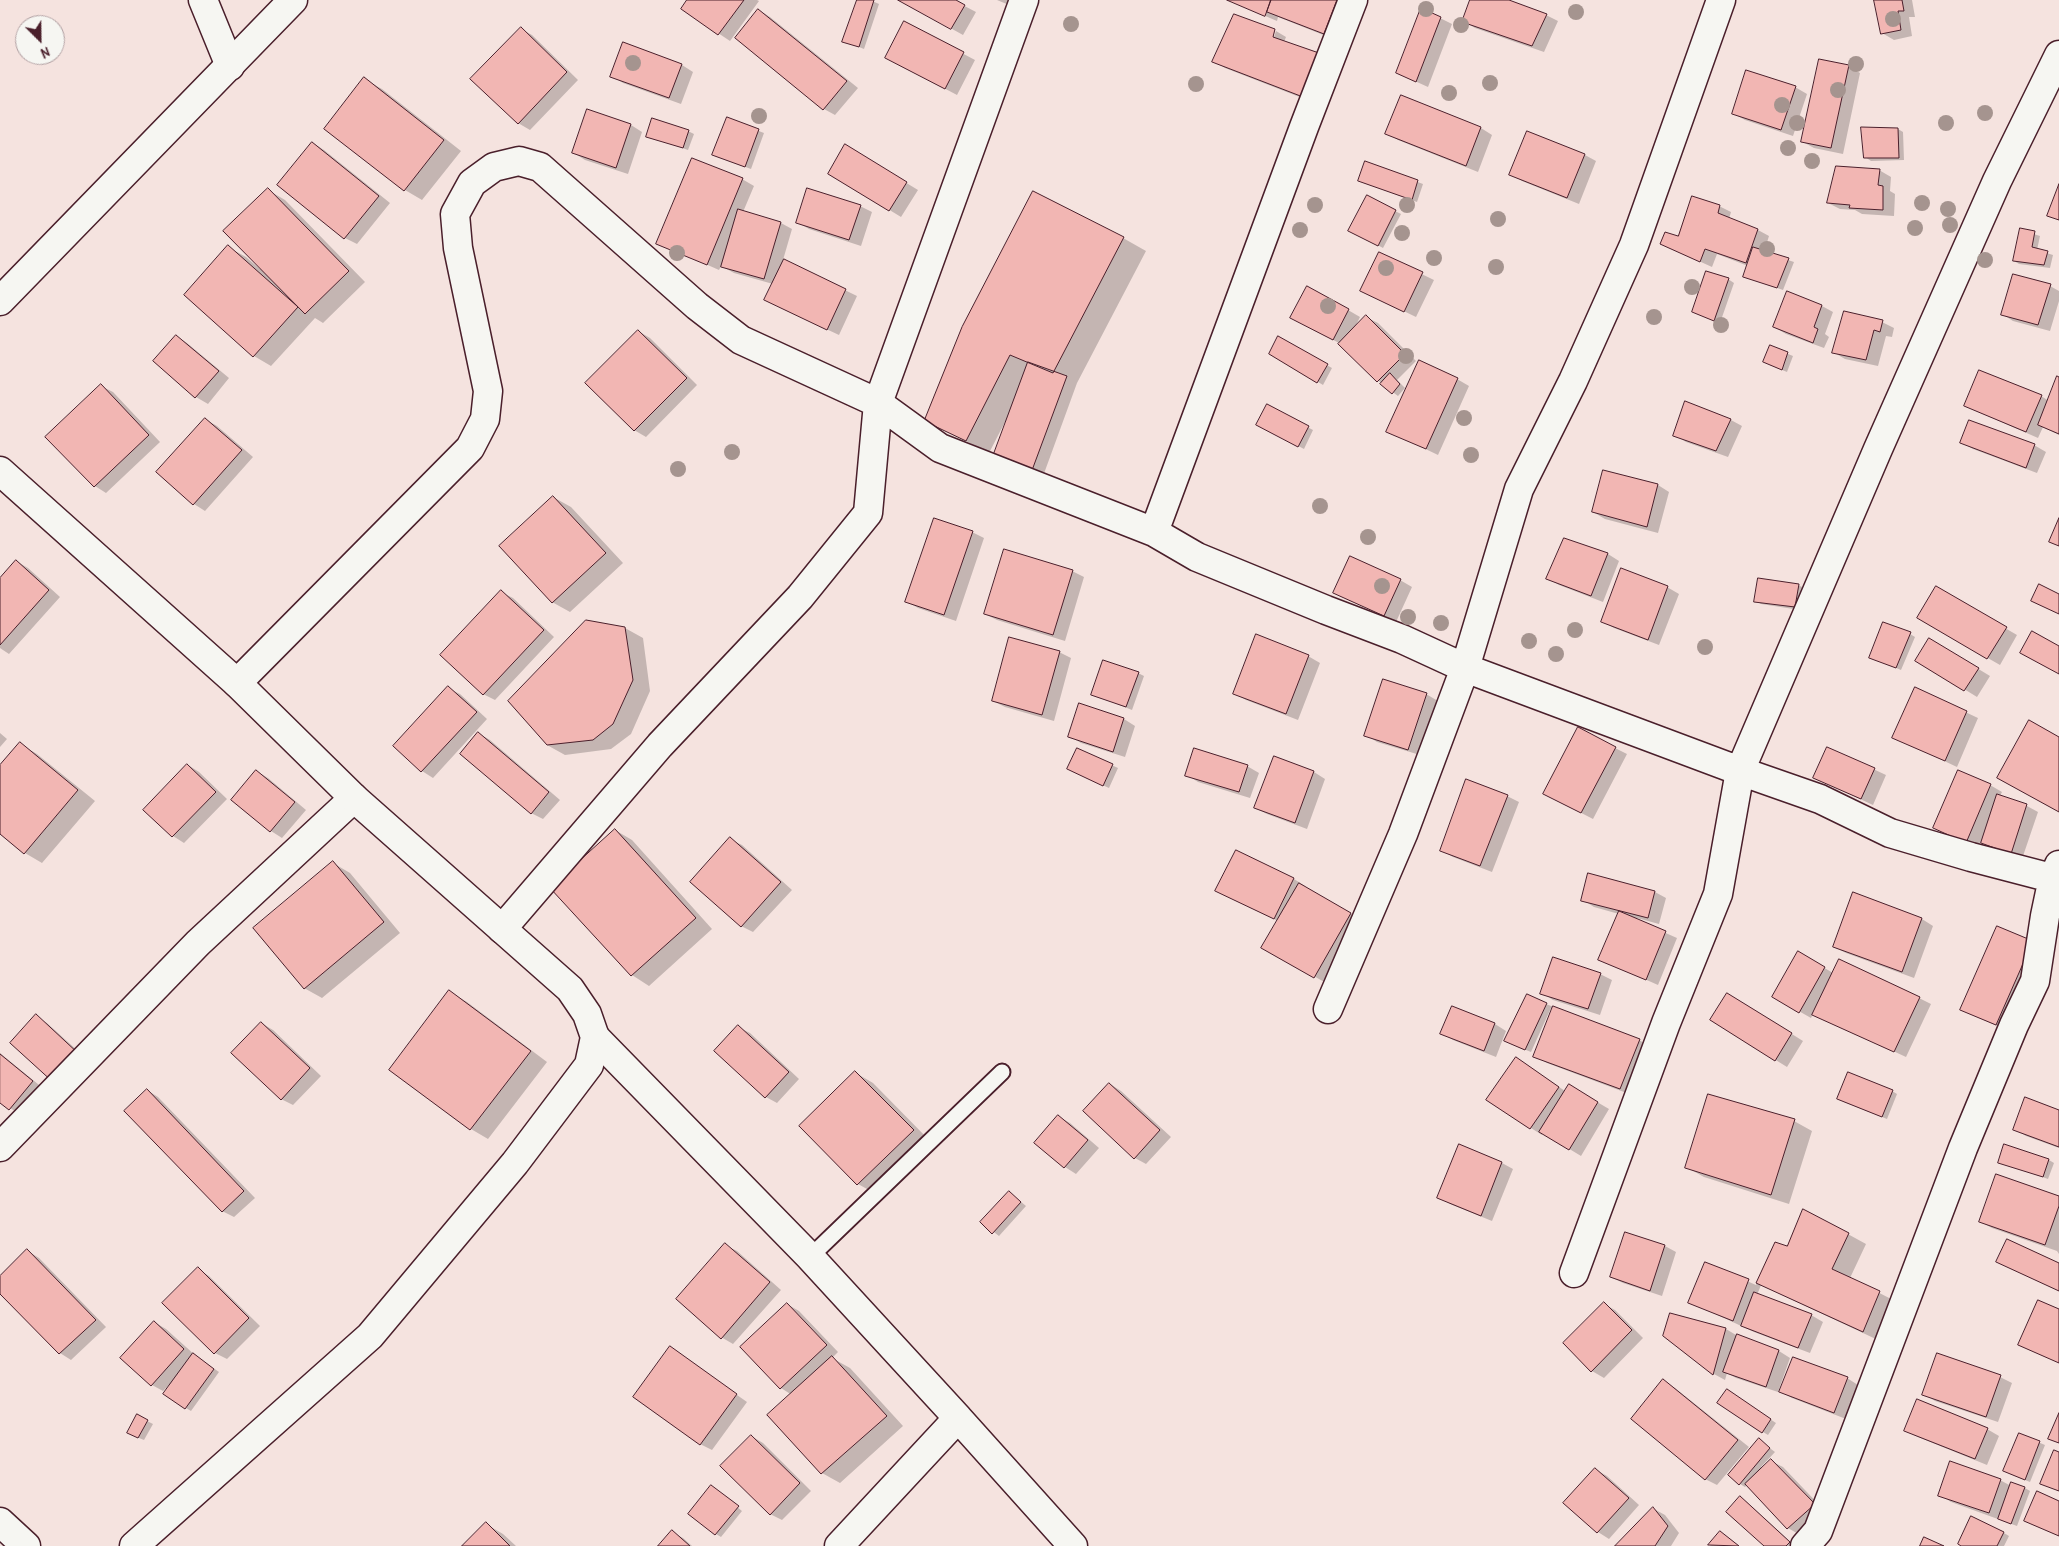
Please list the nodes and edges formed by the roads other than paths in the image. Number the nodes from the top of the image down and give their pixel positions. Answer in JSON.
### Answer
{"nodes":[{"id":1,"x":203,"y":0,"type":"edge"},
{"id":2,"x":293,"y":0,"type":"edge"},
{"id":3,"x":1024,"y":0,"type":"edge"},
{"id":4,"x":1353,"y":0,"type":"edge"},
{"id":5,"x":1720,"y":0,"type":"edge"},
{"id":6,"x":2059,"y":55,"type":"edge"},
{"id":7,"x":230,"y":66,"type":"junction"},
{"id":8,"x":0,"y":301,"type":"edge"},
{"id":9,"x":878,"y":403,"type":"junction"},
{"id":10,"x":0,"y":470,"type":"edge"},
{"id":11,"x":1154,"y":532,"type":"junction"},
{"id":12,"x":1465,"y":668,"type":"junction"},
{"id":13,"x":237,"y":683,"type":"junction"},
{"id":14,"x":1740,"y":771,"type":"junction"},
{"id":15,"x":354,"y":798,"type":"junction"},
{"id":16,"x":2057,"y":875,"type":"edge"},
{"id":17,"x":502,"y":929,"type":"junction"},
{"id":18,"x":1328,"y":1009,"type":"dead end"},
{"id":19,"x":594,"y":1037,"type":"junction"},
{"id":20,"x":1002,"y":1072,"type":"dead end"},
{"id":21,"x":0,"y":1147,"type":"edge"},
{"id":22,"x":810,"y":1257,"type":"junction"},
{"id":23,"x":1574,"y":1273,"type":"dead end"},
{"id":24,"x":958,"y":1418,"type":"junction"},
{"id":25,"x":0,"y":1522,"type":"edge"},
{"id":26,"x":26,"y":1546,"type":"edge"},
{"id":27,"x":134,"y":1546,"type":"edge"},
{"id":28,"x":839,"y":1546,"type":"edge"},
{"id":29,"x":1073,"y":1546,"type":"edge"},
{"id":30,"x":1805,"y":1546,"type":"edge"}],
"edges":[{"from":1,"to":7,"type":"street"},
{"from":2,"to":7,"type":"street"},
{"from":3,"to":9,"type":"street"},
{"from":4,"to":11,"type":"street"},
{"from":5,"to":12,"type":"street"},
{"from":6,"to":14,"type":"street"},
{"from":7,"to":8,"type":"street"},
{"from":9,"to":11,"type":"street"},
{"from":9,"to":13,"type":"street"},
{"from":9,"to":17,"type":"street"},
{"from":10,"to":13,"type":"street"},
{"from":11,"to":12,"type":"street"},
{"from":12,"to":14,"type":"street"},
{"from":12,"to":18,"type":"street"},
{"from":13,"to":15,"type":"street"},
{"from":14,"to":16,"type":"street"},
{"from":14,"to":23,"type":"street"},
{"from":15,"to":17,"type":"street"},
{"from":15,"to":21,"type":"street"},
{"from":16,"to":30,"type":"street"},
{"from":17,"to":19,"type":"street"},
{"from":19,"to":22,"type":"street"},
{"from":19,"to":27,"type":"street"},
{"from":20,"to":22,"type":"lane"},
{"from":22,"to":24,"type":"street"},
{"from":24,"to":28,"type":"street"},
{"from":24,"to":29,"type":"street"},
{"from":25,"to":26,"type":"street"}]}
